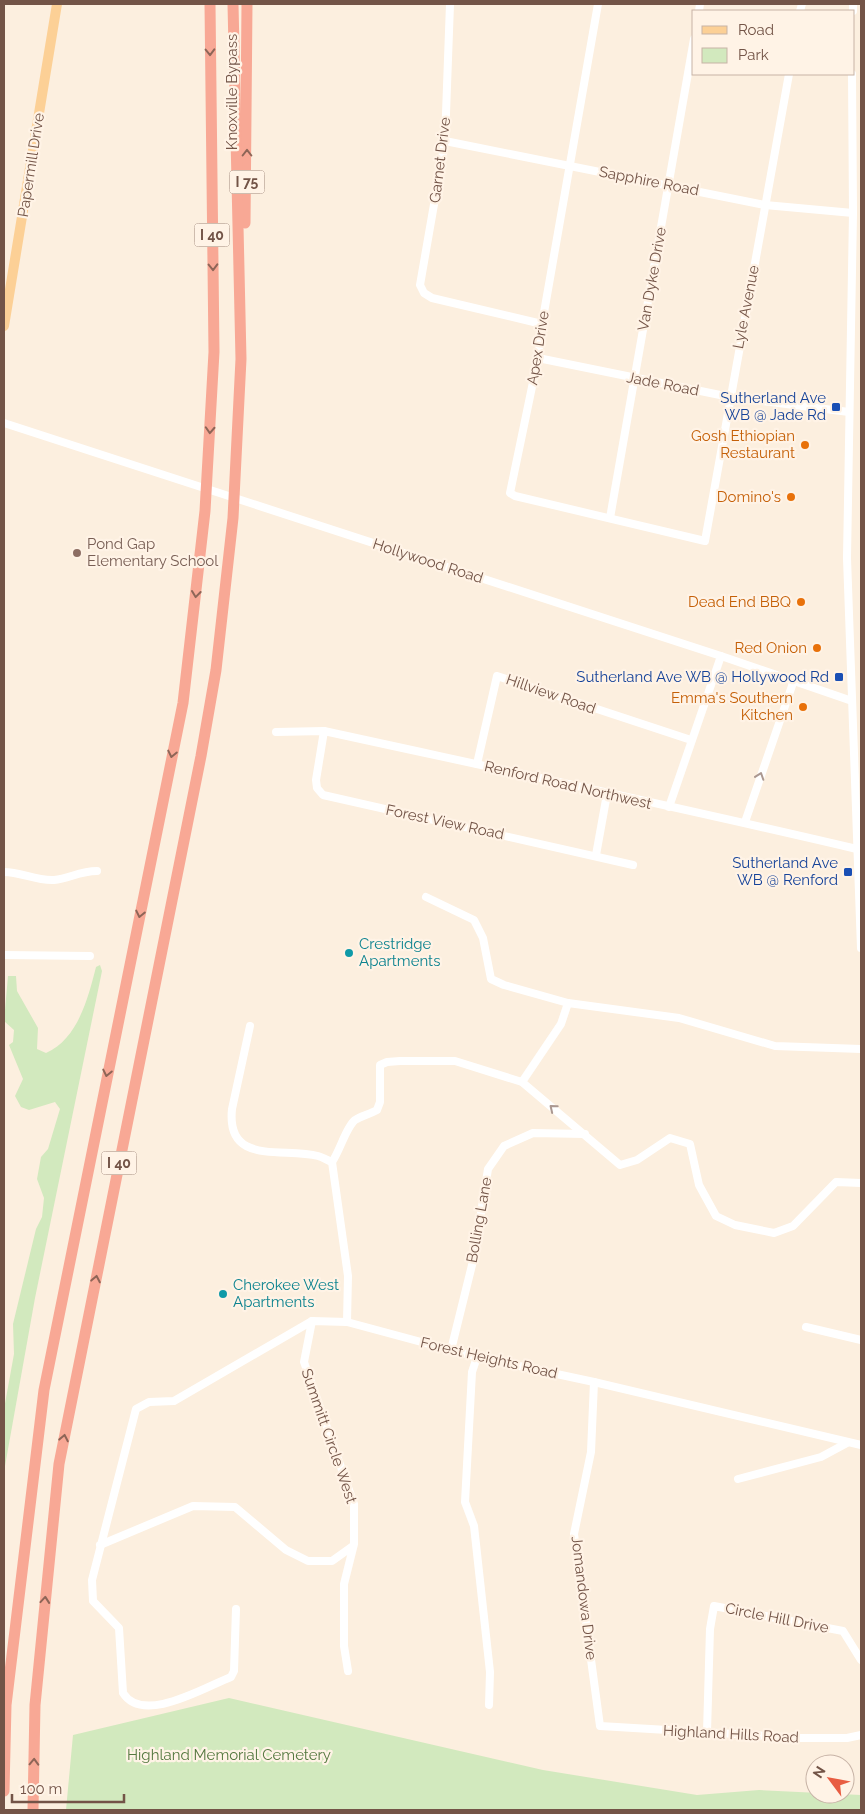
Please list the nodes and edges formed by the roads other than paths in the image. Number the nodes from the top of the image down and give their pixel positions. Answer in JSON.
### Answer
{"nodes":[{"id":1,"x":57,"y":4,"type":"edge"},
{"id":2,"x":210,"y":4,"type":"edge"},
{"id":3,"x":233,"y":4,"type":"edge"},
{"id":4,"x":247,"y":4,"type":"edge"},
{"id":5,"x":450,"y":4,"type":"edge"},
{"id":6,"x":598,"y":4,"type":"edge"},
{"id":7,"x":692,"y":50,"type":"edge"},
{"id":8,"x":789,"y":75,"type":"edge"},
{"id":9,"x":852,"y":75,"type":"edge"},
{"id":10,"x":445,"y":141,"type":"junction"},
{"id":11,"x":570,"y":165,"type":"junction"},
{"id":12,"x":668,"y":185,"type":"junction"},
{"id":13,"x":765,"y":205,"type":"junction"},
{"id":14,"x":853,"y":213,"type":"junction"},
{"id":15,"x":542,"y":324,"type":"junction"},
{"id":16,"x":4,"y":326,"type":"edge"},
{"id":17,"x":538,"y":358,"type":"junction"},
{"id":18,"x":241,"y":359,"type":"junction"},
{"id":19,"x":636,"y":379,"type":"junction"},
{"id":20,"x":730,"y":397,"type":"junction"},
{"id":21,"x":849,"y":412,"type":"junction"},
{"id":22,"x":4,"y":423,"type":"edge"},
{"id":23,"x":610,"y":518,"type":"junction"},
{"id":24,"x":705,"y":541,"type":"joint"},
{"id":25,"x":720,"y":656,"type":"junction"},
{"id":26,"x":794,"y":680,"type":"junction"},
{"id":27,"x":852,"y":701,"type":"junction"},
{"id":28,"x":324,"y":730,"type":"junction"},
{"id":29,"x":276,"y":732,"type":"dead end"},
{"id":30,"x":691,"y":740,"type":"junction"},
{"id":31,"x":477,"y":764,"type":"junction"},
{"id":32,"x":607,"y":794,"type":"junction"},
{"id":33,"x":669,"y":808,"type":"junction"},
{"id":34,"x":745,"y":822,"type":"junction"},
{"id":35,"x":860,"y":850,"type":"edge"},
{"id":36,"x":596,"y":855,"type":"junction"},
{"id":37,"x":633,"y":865,"type":"dead end"},
{"id":38,"x":97,"y":871,"type":"dead end"},
{"id":39,"x":4,"y":872,"type":"edge"},
{"id":40,"x":426,"y":897,"type":"dead end"},
{"id":41,"x":861,"y":948,"type":"edge"},
{"id":42,"x":4,"y":955,"type":"edge"},
{"id":43,"x":90,"y":956,"type":"dead end"},
{"id":44,"x":568,"y":1003,"type":"junction"},
{"id":45,"x":250,"y":1026,"type":"dead end"},
{"id":46,"x":861,"y":1049,"type":"edge"},
{"id":47,"x":522,"y":1082,"type":"junction"},
{"id":48,"x":585,"y":1134,"type":"junction"},
{"id":49,"x":332,"y":1162,"type":"junction"},
{"id":50,"x":861,"y":1183,"type":"edge"},
{"id":51,"x":312,"y":1320,"type":"junction"},
{"id":52,"x":347,"y":1322,"type":"junction"},
{"id":53,"x":806,"y":1327,"type":"dead end"},
{"id":54,"x":861,"y":1340,"type":"edge"},
{"id":55,"x":451,"y":1350,"type":"junction"},
{"id":56,"x":477,"y":1357,"type":"junction"},
{"id":57,"x":594,"y":1382,"type":"junction"},
{"id":58,"x":847,"y":1443,"type":"junction"},
{"id":59,"x":861,"y":1445,"type":"edge"},
{"id":60,"x":738,"y":1479,"type":"dead end"},
{"id":61,"x":100,"y":1543,"type":"junction"},
{"id":62,"x":354,"y":1544,"type":"junction"},
{"id":63,"x":236,"y":1608,"type":"dead end"},
{"id":64,"x":861,"y":1660,"type":"edge"},
{"id":65,"x":348,"y":1671,"type":"dead end"},
{"id":66,"x":489,"y":1705,"type":"dead end"},
{"id":67,"x":600,"y":1726,"type":"joint"},
{"id":68,"x":707,"y":1732,"type":"junction"},
{"id":69,"x":861,"y":1735,"type":"edge"},
{"id":70,"x":4,"y":1790,"type":"edge"},
{"id":71,"x":32,"y":1810,"type":"edge"}],
"edges":[{"from":1,"to":16,"type":"main road","name":"Papermill Drive"},
{"from":2,"to":70,"type":"highway","number":"I 40","one_way":true},
{"from":3,"to":18,"type":"highway","number":"I 40"},
{"from":18,"to":4,"type":"highway","name":"Knoxville Bypass","number":"I 75","one_way":true},
{"from":5,"to":10,"type":"street","name":"Garnet Drive"},
{"from":6,"to":11,"type":"street","name":"Apex Drive"},
{"from":7,"to":12,"type":"street","name":"Van Dyke Drive"},
{"from":8,"to":13,"type":"street","name":"Lyle Avenue"},
{"from":9,"to":14,"type":"street"},
{"from":10,"to":11,"type":"street","name":"Sapphire Road"},
{"from":10,"to":15,"type":"street","name":"Garnet Drive"},
{"from":11,"to":12,"type":"street","name":"Sapphire Road"},
{"from":11,"to":15,"type":"street","name":"Apex Drive"},
{"from":12,"to":13,"type":"street","name":"Sapphire Road"},
{"from":12,"to":19,"type":"street","name":"Van Dyke Drive"},
{"from":13,"to":14,"type":"street","name":"Sapphire Road"},
{"from":13,"to":20,"type":"street","name":"Lyle Avenue"},
{"from":14,"to":21,"type":"street"},
{"from":15,"to":17,"type":"street","name":"Apex Drive"},
{"from":17,"to":19,"type":"street","name":"Jade Road"},
{"from":17,"to":23,"type":"street","name":"Apex Drive"},
{"from":71,"to":18,"type":"highway","number":"I 40","one_way":true},
{"from":19,"to":20,"type":"street","name":"Jade Road"},
{"from":19,"to":23,"type":"street","name":"Van Dyke Drive"},
{"from":20,"to":21,"type":"street","name":"Jade Road"},
{"from":20,"to":24,"type":"street","name":"Lyle Avenue"},
{"from":21,"to":27,"type":"street"},
{"from":22,"to":25,"type":"street","name":"Hollywood Road"},
{"from":23,"to":24,"type":"street","name":"Apex Drive"},
{"from":25,"to":26,"type":"street","name":"Hollywood Road"},
{"from":25,"to":30,"type":"street"},
{"from":26,"to":27,"type":"street","name":"Hollywood Road"},
{"from":34,"to":26,"type":"street","one_way":true},
{"from":27,"to":35,"type":"street"},
{"from":28,"to":29,"type":"street","name":"Renford Road Northwest"},
{"from":28,"to":31,"type":"street","name":"Renford Road Northwest"},
{"from":28,"to":36,"type":"street","name":"Forest View Road"},
{"from":30,"to":31,"type":"street","name":"Hillview Road"},
{"from":30,"to":33,"type":"street"},
{"from":31,"to":32,"type":"street","name":"Renford Road Northwest"},
{"from":32,"to":33,"type":"street","name":"Renford Road Northwest"},
{"from":32,"to":36,"type":"street"},
{"from":33,"to":34,"type":"street","name":"Renford Road Northwest"},
{"from":34,"to":35,"type":"street","name":"Renford Road Northwest"},
{"from":35,"to":41,"type":"street"},
{"from":36,"to":37,"type":"street","name":"Forest View Road"},
{"from":38,"to":39,"type":"street"},
{"from":40,"to":44,"type":"street"},
{"from":42,"to":43,"type":"street"},
{"from":44,"to":46,"type":"street"},
{"from":44,"to":47,"type":"street"},
{"from":45,"to":49,"type":"street"},
{"from":48,"to":47,"type":"street","one_way":true},
{"from":47,"to":49,"type":"street"},
{"from":48,"to":50,"type":"street"},
{"from":48,"to":55,"type":"street","name":"Bolling Lane"},
{"from":49,"to":52,"type":"street"},
{"from":51,"to":52,"type":"street","name":"Forest Heights Road"},
{"from":51,"to":61,"type":"street"},
{"from":51,"to":62,"type":"street","name":"Summitt Circle West"},
{"from":52,"to":55,"type":"street","name":"Forest Heights Road"},
{"from":53,"to":54,"type":"street"},
{"from":55,"to":56,"type":"street","name":"Forest Heights Road"},
{"from":56,"to":57,"type":"street","name":"Forest Heights Road"},
{"from":56,"to":66,"type":"street"},
{"from":57,"to":58,"type":"street","name":"Forest Heights Road"},
{"from":57,"to":67,"type":"street","name":"Jomandowa Drive"},
{"from":58,"to":59,"type":"street","name":"Forest Heights Road"},
{"from":58,"to":60,"type":"street"},
{"from":61,"to":62,"type":"street"},
{"from":61,"to":63,"type":"street"},
{"from":62,"to":65,"type":"street","name":"Summitt Circle West"},
{"from":64,"to":68,"type":"street","name":"Circle Hill Drive"},
{"from":67,"to":68,"type":"street","name":"Highland Hills Road"},
{"from":68,"to":69,"type":"street","name":"Highland Hills Road"}]}
